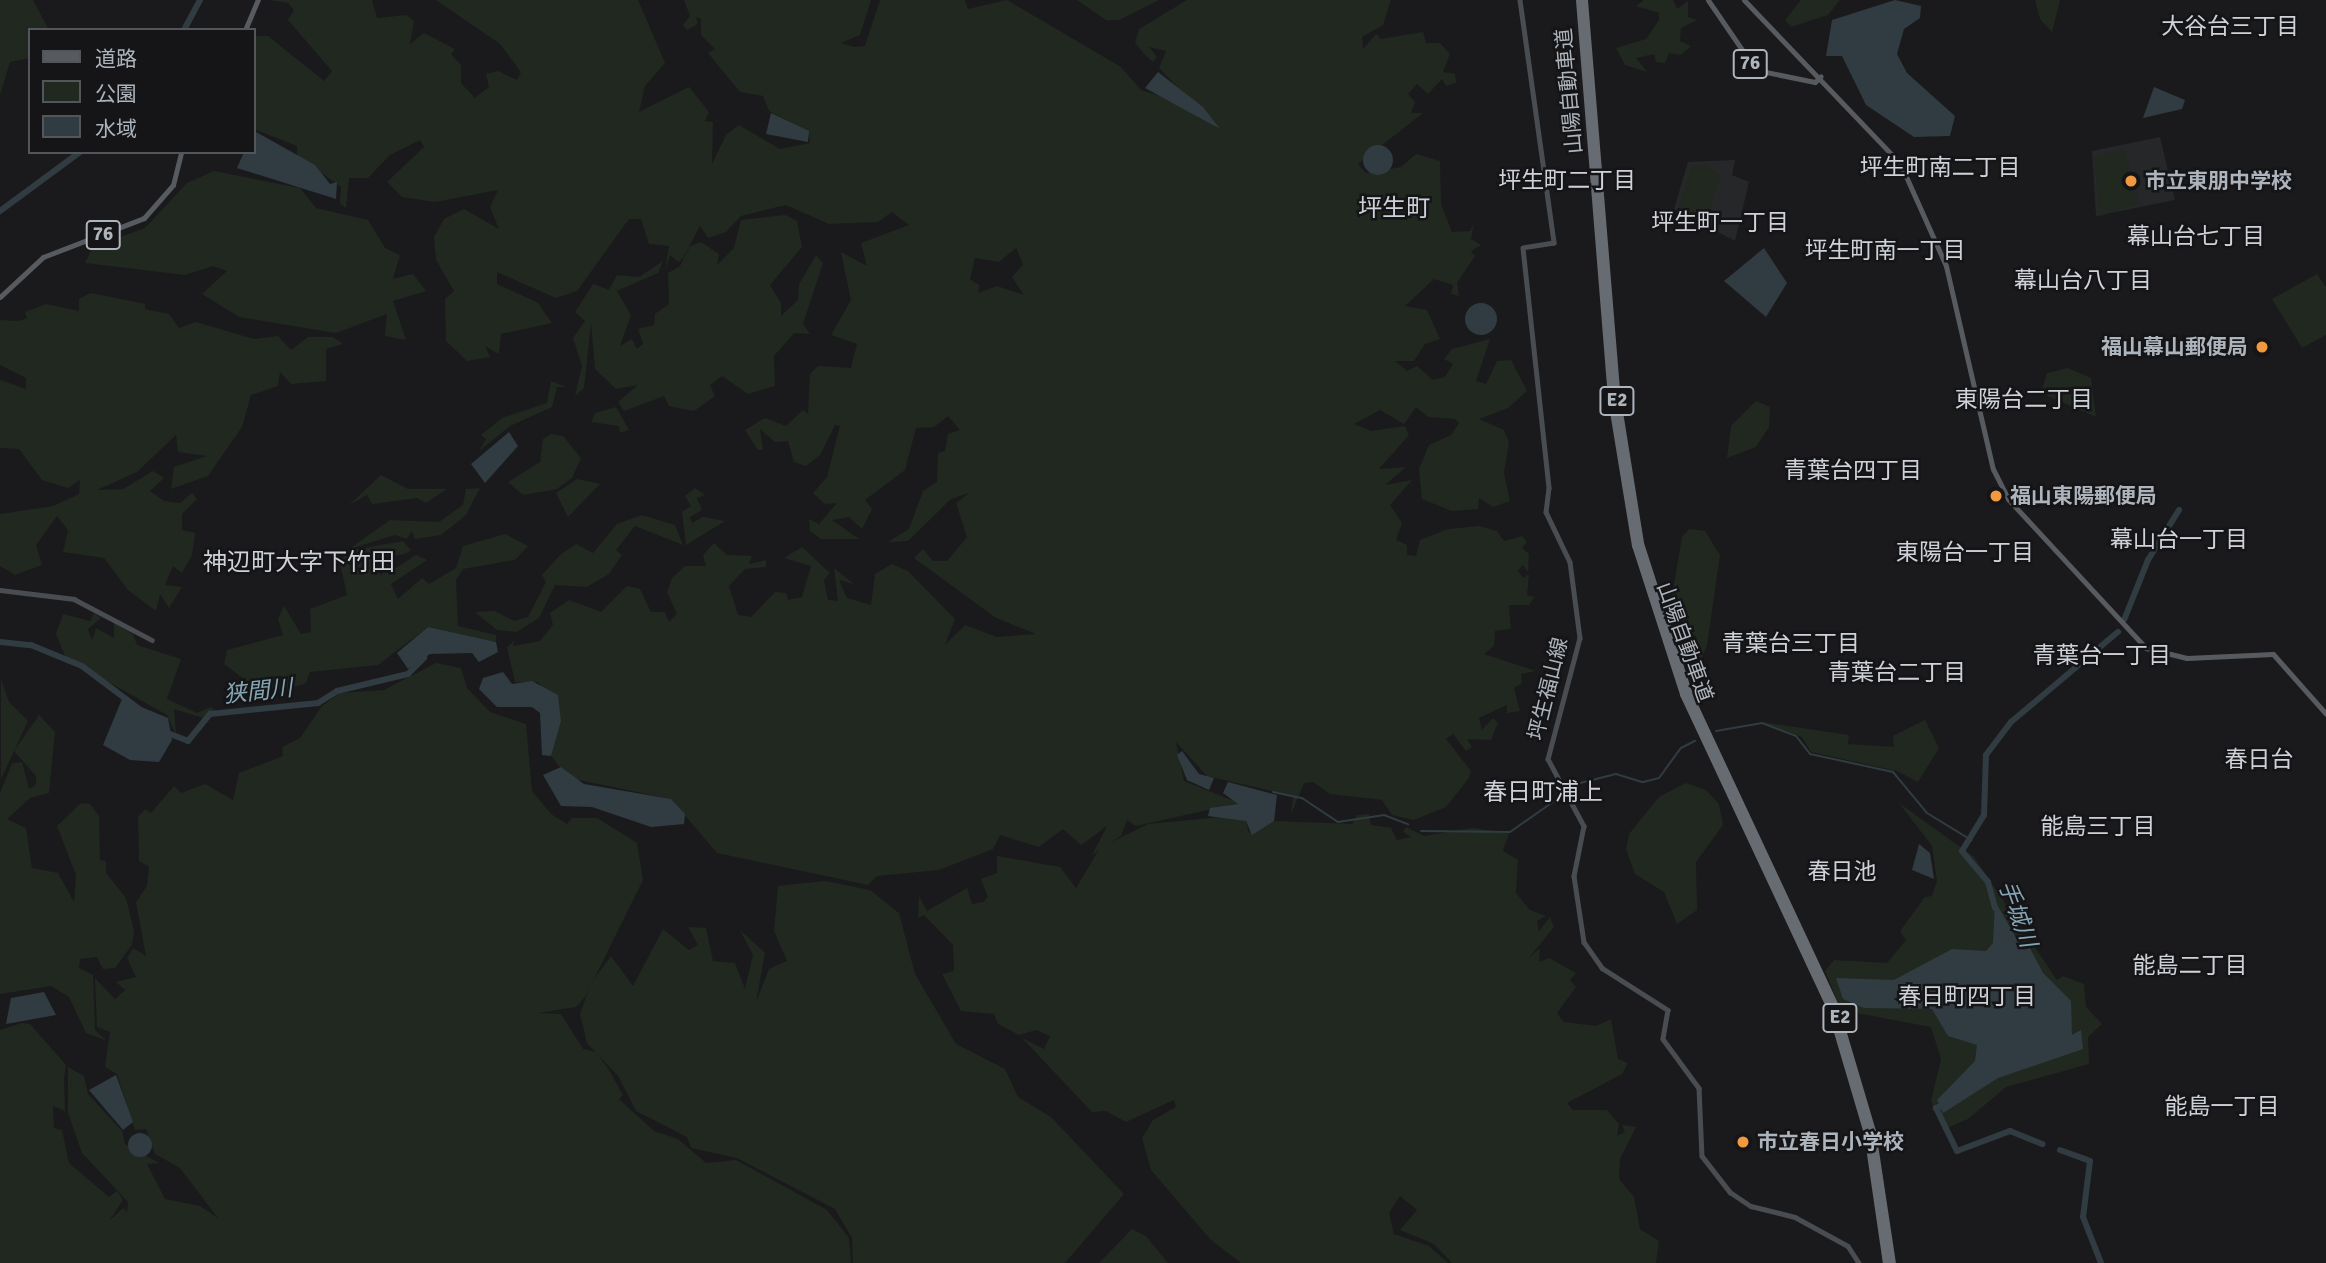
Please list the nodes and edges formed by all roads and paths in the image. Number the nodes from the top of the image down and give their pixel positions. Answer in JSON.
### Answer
{"nodes":[{"id":1,"x":258,"y":0,"type":"edge"},
{"id":2,"x":1520,"y":0,"type":"edge"},
{"id":3,"x":1579,"y":0,"type":"edge"},
{"id":4,"x":1584,"y":0,"type":"edge"},
{"id":5,"x":1708,"y":0,"type":"edge"},
{"id":6,"x":1744,"y":0,"type":"edge"},
{"id":7,"x":246,"y":28,"type":"edge"},
{"id":8,"x":1821,"y":76,"type":"junction"},
{"id":9,"x":181,"y":154,"type":"edge"},
{"id":10,"x":0,"y":297,"type":"edge"},
{"id":11,"x":0,"y":590,"type":"edge"},
{"id":12,"x":152,"y":640,"type":"dead end"},
{"id":13,"x":2326,"y":714,"type":"edge"},
{"id":14,"x":1729,"y":787,"type":"junction"},
{"id":15,"x":1859,"y":1263,"type":"edge"},
{"id":16,"x":1886,"y":1263,"type":"edge"},
{"id":17,"x":1892,"y":1263,"type":"edge"}],
"edges":[{"from":1,"to":7,"type":"main road"},
{"from":2,"to":15,"type":"main road","name":"坪生福山線"},
{"from":3,"to":14,"type":"highway","name":"山陽自動車道","number":"E2"},
{"from":4,"to":14,"type":"highway","name":"山陽自動車道","number":"E2"},
{"from":5,"to":8,"type":"main road","number":"76"},
{"from":6,"to":8,"type":"main road","number":"76"},
{"from":8,"to":13,"type":"main road","number":"76"},
{"from":9,"to":10,"type":"main road","number":"76"},
{"from":11,"to":12,"type":"main road"},
{"from":14,"to":16,"type":"highway","name":"山陽自動車道","number":"E2"},
{"from":14,"to":17,"type":"highway","name":"山陽自動車道","number":"E2"}]}
